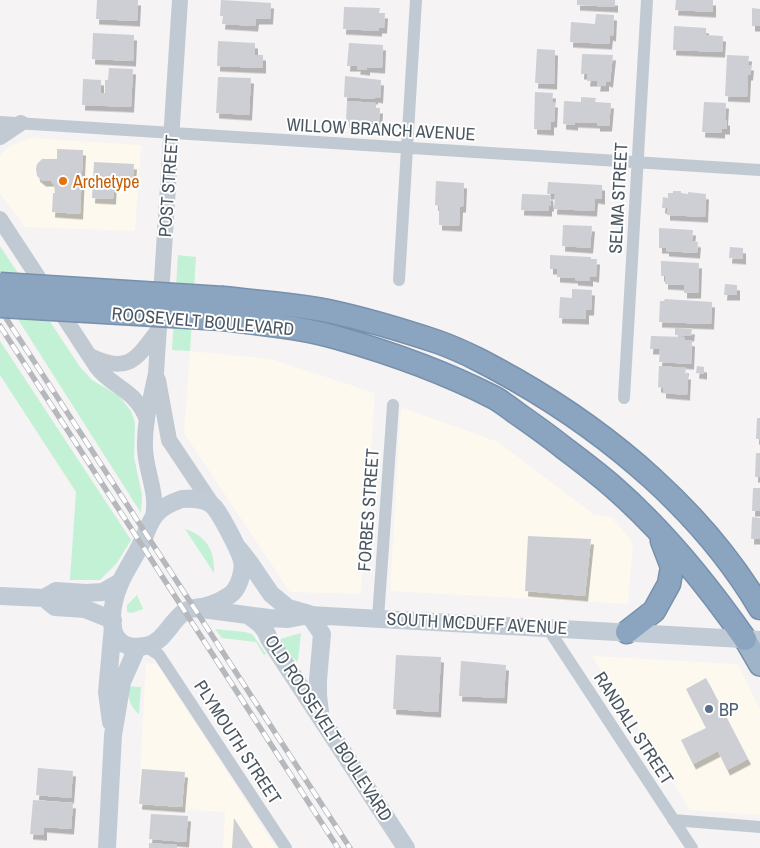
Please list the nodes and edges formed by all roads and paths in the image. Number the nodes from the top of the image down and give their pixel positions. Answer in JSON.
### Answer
{"nodes":[{"id":1,"x":180,"y":0,"type":"edge"},
{"id":2,"x":416,"y":0,"type":"edge"},
{"id":3,"x":647,"y":0,"type":"edge"},
{"id":4,"x":0,"y":122,"type":"edge"},
{"id":5,"x":21,"y":123,"type":"junction"},
{"id":6,"x":171,"y":134,"type":"junction"},
{"id":7,"x":0,"y":137,"type":"edge"},
{"id":8,"x":407,"y":148,"type":"junction"},
{"id":9,"x":638,"y":162,"type":"junction"},
{"id":10,"x":760,"y":170,"type":"edge"},
{"id":11,"x":0,"y":219,"type":"edge"},
{"id":12,"x":398,"y":280,"type":"dead end"},
{"id":13,"x":0,"y":284,"type":"edge"},
{"id":14,"x":0,"y":306,"type":"edge"},
{"id":15,"x":223,"y":309,"type":"junction"},
{"id":16,"x":159,"y":328,"type":"junction"},
{"id":17,"x":90,"y":356,"type":"junction"},
{"id":18,"x":156,"y":373,"type":"junction"},
{"id":19,"x":624,"y":398,"type":"dead end"},
{"id":20,"x":393,"y":405,"type":"dead end"},
{"id":21,"x":147,"y":420,"type":"junction"},
{"id":22,"x":213,"y":506,"type":"junction"},
{"id":23,"x":153,"y":517,"type":"junction"},
{"id":24,"x":659,"y":531,"type":"junction"},
{"id":25,"x":234,"y":545,"type":"junction"},
{"id":26,"x":120,"y":582,"type":"junction"},
{"id":27,"x":0,"y":596,"type":"edge"},
{"id":28,"x":44,"y":598,"type":"junction"},
{"id":29,"x":194,"y":608,"type":"junction"},
{"id":30,"x":760,"y":608,"type":"edge"},
{"id":31,"x":246,"y":614,"type":"junction"},
{"id":32,"x":309,"y":614,"type":"junction"},
{"id":33,"x":378,"y":618,"type":"junction"},
{"id":34,"x":113,"y":623,"type":"junction"},
{"id":35,"x":547,"y":627,"type":"junction"},
{"id":36,"x":627,"y":632,"type":"junction"},
{"id":37,"x":164,"y":633,"type":"junction"},
{"id":38,"x":752,"y":640,"type":"edge"},
{"id":39,"x":139,"y":647,"type":"junction"},
{"id":40,"x":159,"y":655,"type":"junction"},
{"id":41,"x":760,"y":665,"type":"edge"},
{"id":42,"x":321,"y":717,"type":"junction"},
{"id":43,"x":113,"y":735,"type":"junction"},
{"id":44,"x":673,"y":820,"type":"junction"},
{"id":45,"x":760,"y":827,"type":"edge"},
{"id":46,"x":107,"y":848,"type":"edge"},
{"id":47,"x":286,"y":848,"type":"edge"},
{"id":48,"x":406,"y":848,"type":"edge"},
{"id":49,"x":692,"y":848,"type":"edge"}],
"edges":[{"from":1,"to":6,"type":"street","name":"POST STREET"},
{"from":2,"to":8,"type":"street"},
{"from":3,"to":9,"type":"street","name":"SELMA STREET"},
{"from":4,"to":5,"type":"street","name":"WILLOW BRANCH AVENUE"},
{"from":5,"to":6,"type":"street","name":"WILLOW BRANCH AVENUE"},
{"from":5,"to":7,"type":"street"},
{"from":6,"to":8,"type":"street","name":"WILLOW BRANCH AVENUE"},
{"from":6,"to":16,"type":"street","name":"POST STREET"},
{"from":8,"to":9,"type":"street","name":"WILLOW BRANCH AVENUE"},
{"from":8,"to":12,"type":"street"},
{"from":9,"to":10,"type":"street","name":"WILLOW BRANCH AVENUE"},
{"from":9,"to":19,"type":"street","name":"SELMA STREET"},
{"from":11,"to":17,"type":"street"},
{"from":13,"to":15,"type":"highway","name":"ROOSEVELT BOULEVARD","bridge":true},
{"from":14,"to":15,"type":"highway","name":"ROOSEVELT BOULEVARD","bridge":true},
{"from":15,"to":24,"type":"highway","name":"ROOSEVELT BOULEVARD"},
{"from":15,"to":30,"type":"highway","name":"ROOSEVELT BOULEVARD"},
{"from":16,"to":17,"type":"street"},
{"from":16,"to":18,"type":"street","name":"POST STREET"},
{"from":17,"to":21,"type":"street"},
{"from":18,"to":21,"type":"street","name":"POST STREET"},
{"from":18,"to":22,"type":"street","name":"POST STREET"},
{"from":20,"to":33,"type":"street","name":"FORBES STREET"},
{"from":21,"to":23,"type":"street","name":"POST STREET"},
{"from":22,"to":23,"type":"main road"},
{"from":22,"to":25,"type":"main road"},
{"from":23,"to":26,"type":"main road"},
{"from":24,"to":36,"type":"highway"},
{"from":24,"to":38,"type":"highway","name":"ROOSEVELT BOULEVARD"},
{"from":25,"to":29,"type":"main road"},
{"from":25,"to":32,"type":"main road","name":"OLD ROOSEVELT BOULEVARD"},
{"from":26,"to":28,"type":"main road"},
{"from":26,"to":34,"type":"main road"},
{"from":27,"to":28,"type":"main road"},
{"from":28,"to":34,"type":"main road"},
{"from":29,"to":31,"type":"main road","name":"SOUTH MCDUFF AVENUE"},
{"from":29,"to":37,"type":"main road"},
{"from":31,"to":32,"type":"main road","name":"SOUTH MCDUFF AVENUE"},
{"from":31,"to":42,"type":"main road","name":"OLD ROOSEVELT BOULEVARD"},
{"from":32,"to":33,"type":"main road","name":"SOUTH MCDUFF AVENUE"},
{"from":32,"to":42,"type":"main road"},
{"from":33,"to":35,"type":"main road","name":"SOUTH MCDUFF AVENUE"},
{"from":34,"to":39,"type":"main road"},
{"from":34,"to":43,"type":"main road"},
{"from":35,"to":36,"type":"main road","name":"SOUTH MCDUFF AVENUE"},
{"from":35,"to":44,"type":"street","name":"RANDALL STREET"},
{"from":36,"to":38,"type":"main road","name":"SOUTH MCDUFF AVENUE"},
{"from":37,"to":39,"type":"main road"},
{"from":37,"to":40,"type":"street"},
{"from":38,"to":41,"type":"highway","name":"ROOSEVELT BOULEVARD"},
{"from":39,"to":40,"type":"street"},
{"from":39,"to":43,"type":"main road"},
{"from":40,"to":47,"type":"street","name":"PLYMOUTH STREET"},
{"from":42,"to":48,"type":"main road","name":"OLD ROOSEVELT BOULEVARD"},
{"from":43,"to":46,"type":"main road"},
{"from":44,"to":45,"type":"street"},
{"from":44,"to":49,"type":"street","name":"RANDALL STREET"}]}
